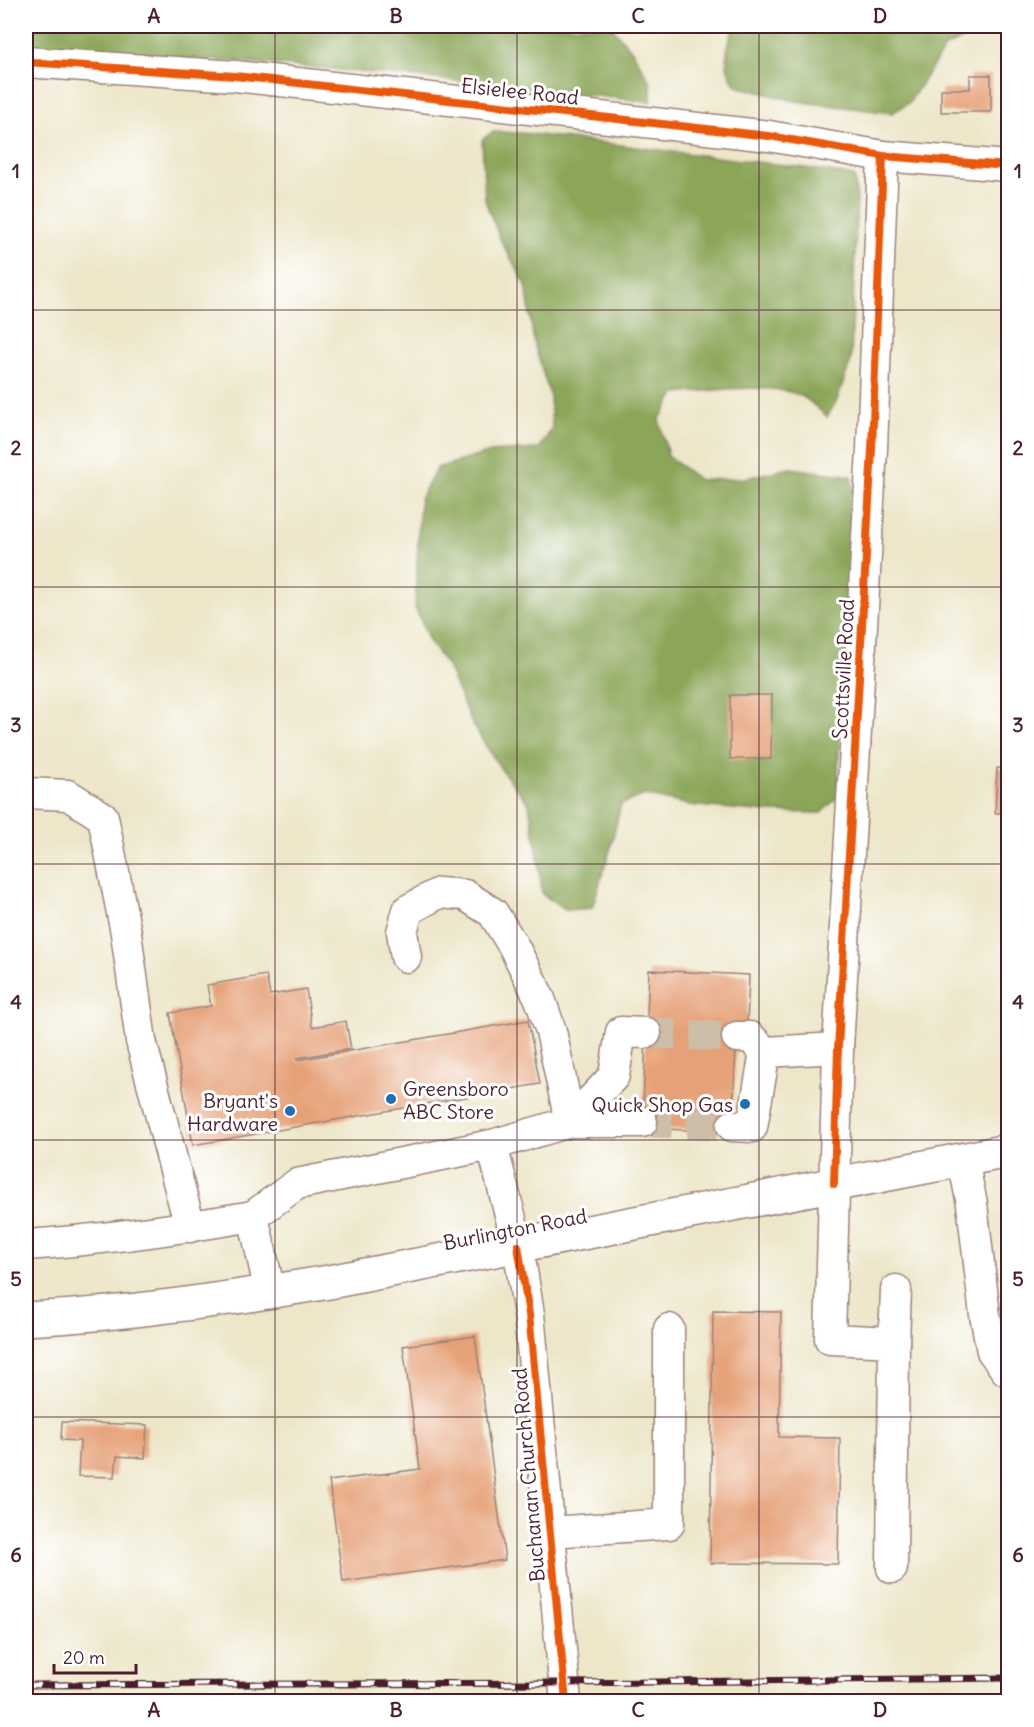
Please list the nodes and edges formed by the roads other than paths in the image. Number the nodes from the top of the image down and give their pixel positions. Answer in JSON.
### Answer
{"nodes":[{"id":1,"x":26,"y":62,"type":"edge"},
{"id":2,"x":883,"y":156,"type":"junction"},
{"id":3,"x":1008,"y":166,"type":"edge"},
{"id":4,"x":26,"y":793,"type":"edge"},
{"id":5,"x":406,"y":957,"type":"dead end"},
{"id":6,"x":646,"y":1033,"type":"tunnel mouth"},
{"id":7,"x":737,"y":1037,"type":"tunnel mouth"},
{"id":8,"x":838,"y":1048,"type":"junction"},
{"id":9,"x":765,"y":1052,"type":"junction"},
{"id":10,"x":570,"y":1122,"type":"junction"},
{"id":11,"x":642,"y":1122,"type":"tunnel mouth"},
{"id":12,"x":732,"y":1126,"type":"tunnel mouth"},
{"id":13,"x":492,"y":1145,"type":"junction"},
{"id":14,"x":1008,"y":1151,"type":"edge"},
{"id":15,"x":963,"y":1160,"type":"junction"},
{"id":16,"x":834,"y":1184,"type":"junction"},
{"id":17,"x":253,"y":1216,"type":"junction"},
{"id":18,"x":190,"y":1227,"type":"junction"},
{"id":19,"x":26,"y":1245,"type":"edge"},
{"id":20,"x":518,"y":1246,"type":"junction"},
{"id":21,"x":896,"y":1290,"type":"dead end"},
{"id":22,"x":270,"y":1292,"type":"junction"},
{"id":23,"x":26,"y":1319,"type":"edge"},
{"id":24,"x":669,"y":1329,"type":"dead end"},
{"id":25,"x":894,"y":1341,"type":"junction"},
{"id":26,"x":1008,"y":1370,"type":"edge"},
{"id":27,"x":550,"y":1533,"type":"junction"},
{"id":28,"x":892,"y":1568,"type":"dead end"},
{"id":29,"x":566,"y":1701,"type":"edge"}],
"edges":[{"from":1,"to":2,"type":"street","name":"Elsielee Road"},
{"from":2,"to":3,"type":"street","name":"Elsielee Road"},
{"from":2,"to":8,"type":"street","name":"Scottsville Road"},
{"from":4,"to":18,"type":"street"},
{"from":5,"to":10,"type":"street"},
{"from":6,"to":10,"type":"street"},
{"from":7,"to":9,"type":"street"},
{"from":8,"to":9,"type":"street"},
{"from":8,"to":16,"type":"street","name":"Scottsville Road"},
{"from":9,"to":12,"type":"street"},
{"from":10,"to":11,"type":"street"},
{"from":10,"to":13,"type":"street"},
{"from":13,"to":17,"type":"street"},
{"from":13,"to":20,"type":"street","name":"Buchanan Church Road"},
{"from":14,"to":15,"type":"highway","name":"Burlington Road"},
{"from":15,"to":16,"type":"highway","name":"Burlington Road"},
{"from":15,"to":26,"type":"street"},
{"from":16,"to":20,"type":"highway","name":"Burlington Road"},
{"from":16,"to":25,"type":"street","name":"Scottsville Road"},
{"from":17,"to":18,"type":"street"},
{"from":17,"to":22,"type":"street"},
{"from":18,"to":19,"type":"street"},
{"from":20,"to":22,"type":"highway","name":"Burlington Road"},
{"from":20,"to":27,"type":"street","name":"Buchanan Church Road"},
{"from":21,"to":25,"type":"street"},
{"from":22,"to":23,"type":"highway","name":"Burlington Road"},
{"from":24,"to":27,"type":"street"},
{"from":25,"to":28,"type":"street"},
{"from":27,"to":29,"type":"street","name":"Buchanan Church Road"}]}
